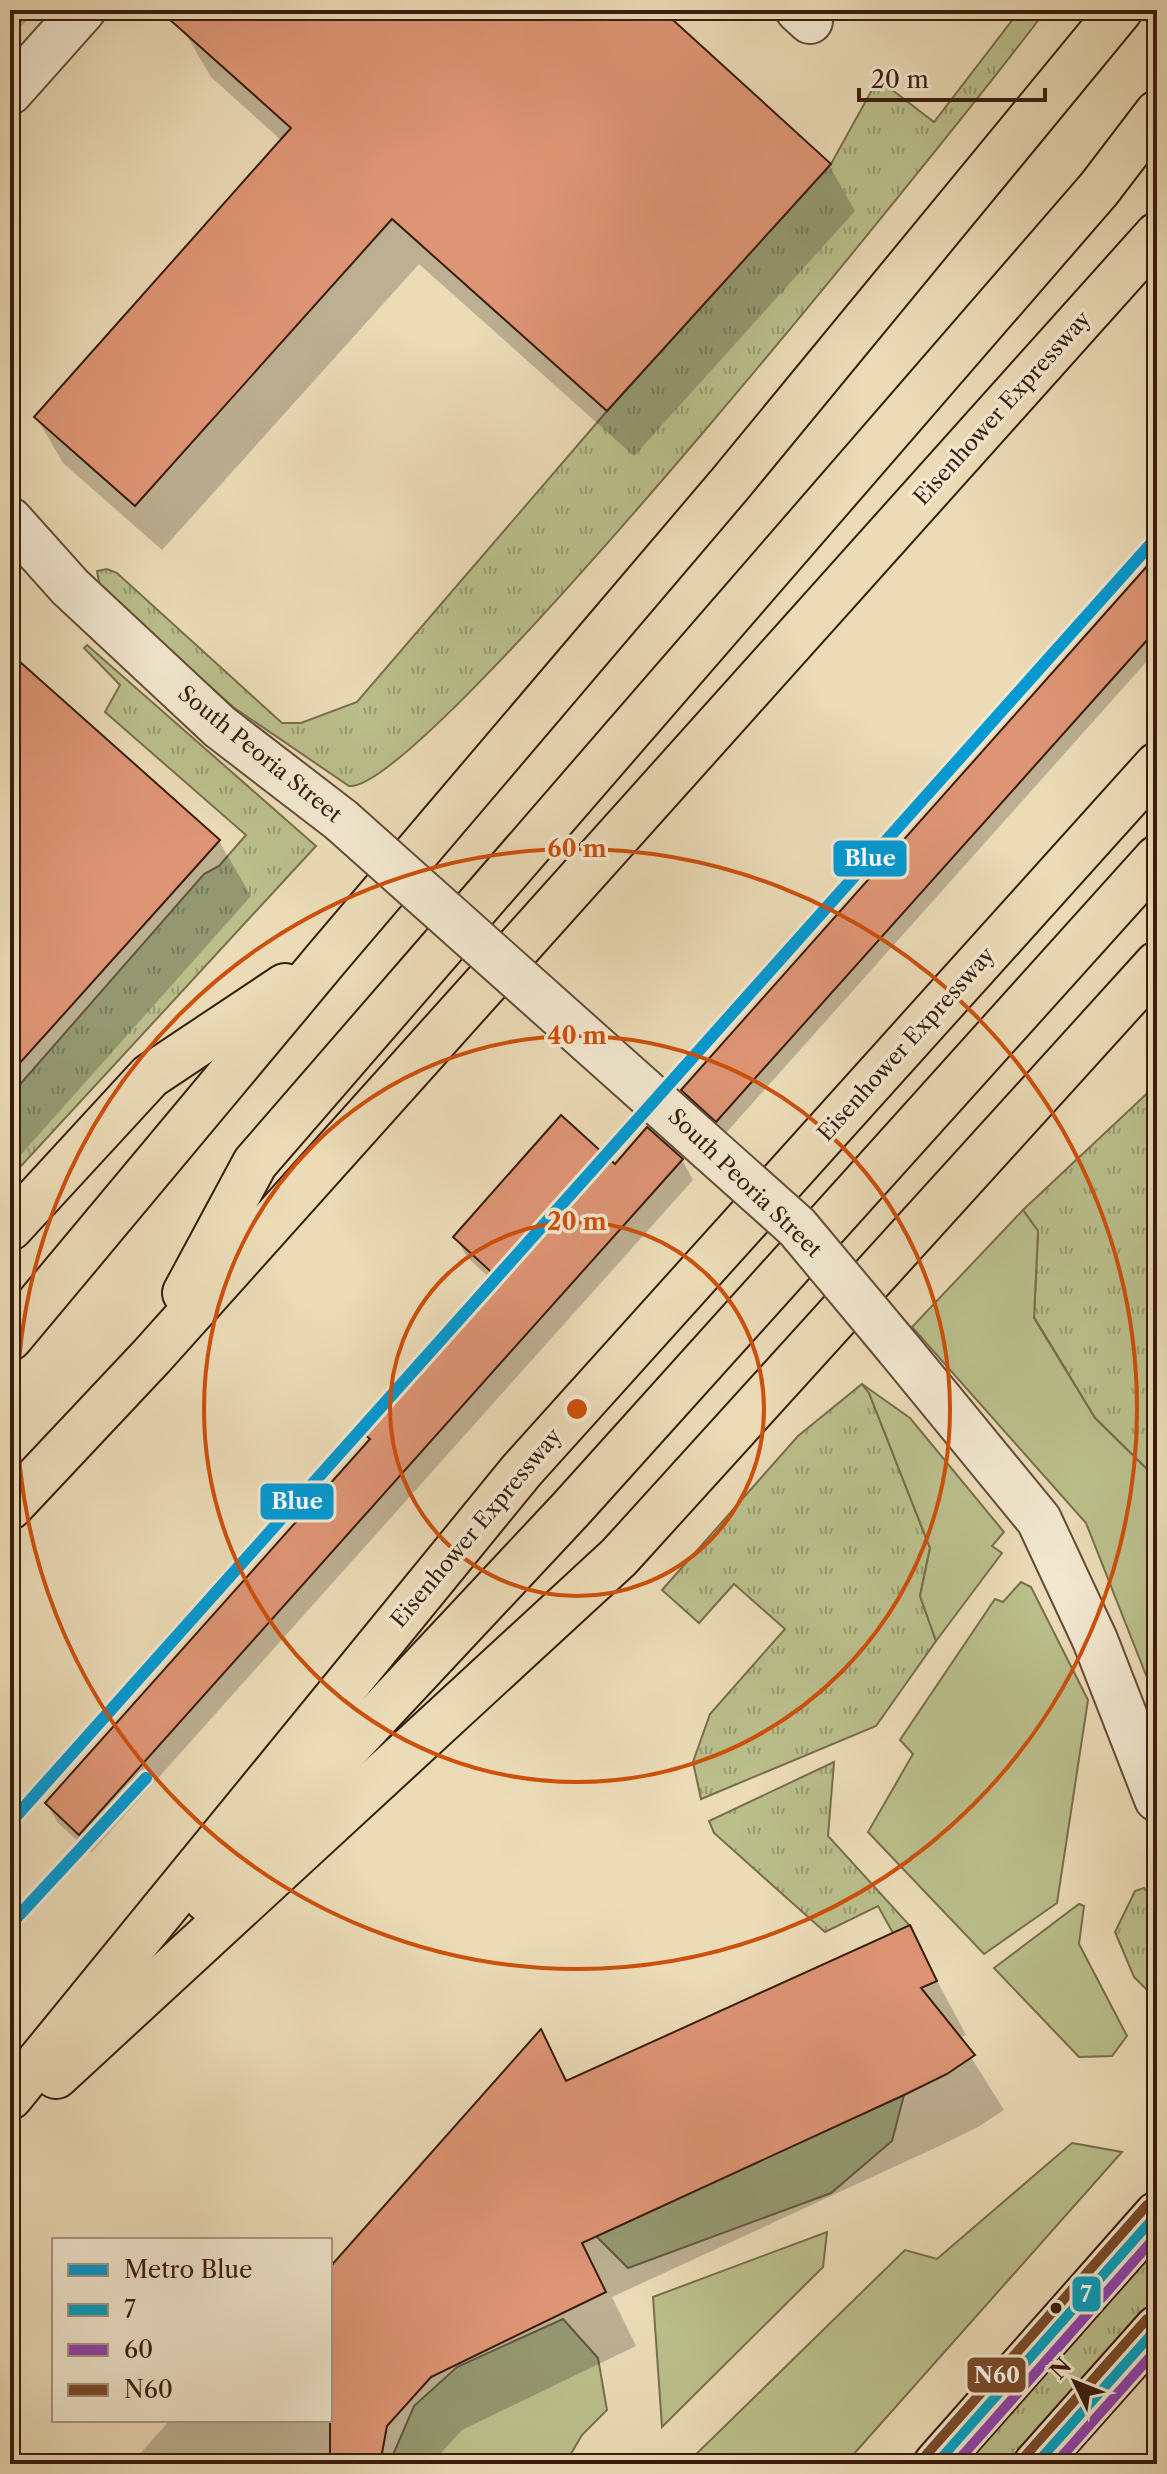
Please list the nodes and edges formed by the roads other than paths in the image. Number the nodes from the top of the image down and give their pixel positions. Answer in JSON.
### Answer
{"nodes":[{"id":1,"x":83,"y":10,"type":"edge"},
{"id":2,"x":1120,"y":10,"type":"edge"},
{"id":3,"x":10,"y":92,"type":"edge"},
{"id":4,"x":1157,"y":113,"type":"edge"},
{"id":5,"x":1157,"y":235,"type":"edge"},
{"id":6,"x":21,"y":530,"type":"edge"},
{"id":7,"x":1157,"y":765,"type":"edge"},
{"id":8,"x":1157,"y":858,"type":"edge"},
{"id":9,"x":327,"y":958,"type":"junction"},
{"id":10,"x":1157,"y":964,"type":"edge"},
{"id":11,"x":10,"y":1228,"type":"edge"},
{"id":12,"x":10,"y":1338,"type":"edge"},
{"id":13,"x":152,"y":1356,"type":"junction"},
{"id":14,"x":10,"y":1507,"type":"edge"},
{"id":15,"x":1157,"y":1799,"type":"edge"},
{"id":16,"x":10,"y":2097,"type":"edge"},
{"id":17,"x":10,"y":2108,"type":"edge"},
{"id":18,"x":10,"y":2119,"type":"edge"},
{"id":19,"x":1157,"y":2214,"type":"edge"},
{"id":20,"x":1157,"y":2328,"type":"edge"},
{"id":21,"x":936,"y":2464,"type":"edge"},
{"id":22,"x":1036,"y":2464,"type":"edge"}],
"edges":[{"from":1,"to":3,"type":"street"},
{"from":2,"to":9,"type":"main road"},
{"from":4,"to":13,"type":"main road"},
{"from":5,"to":13,"type":"main road","name":"Eisenhower Expressway"},
{"from":6,"to":15,"type":"street","name":"South Peoria Street","bridge":true},
{"from":7,"to":16,"type":"main road","name":"Eisenhower Expressway"},
{"from":8,"to":17,"type":"main road"},
{"from":9,"to":11,"type":"main road"},
{"from":9,"to":12,"type":"main road"},
{"from":10,"to":18,"type":"main road"},
{"from":13,"to":14,"type":"main road","name":"Eisenhower Expressway"},
{"from":19,"to":21,"type":"main road"},
{"from":20,"to":22,"type":"main road"}]}
